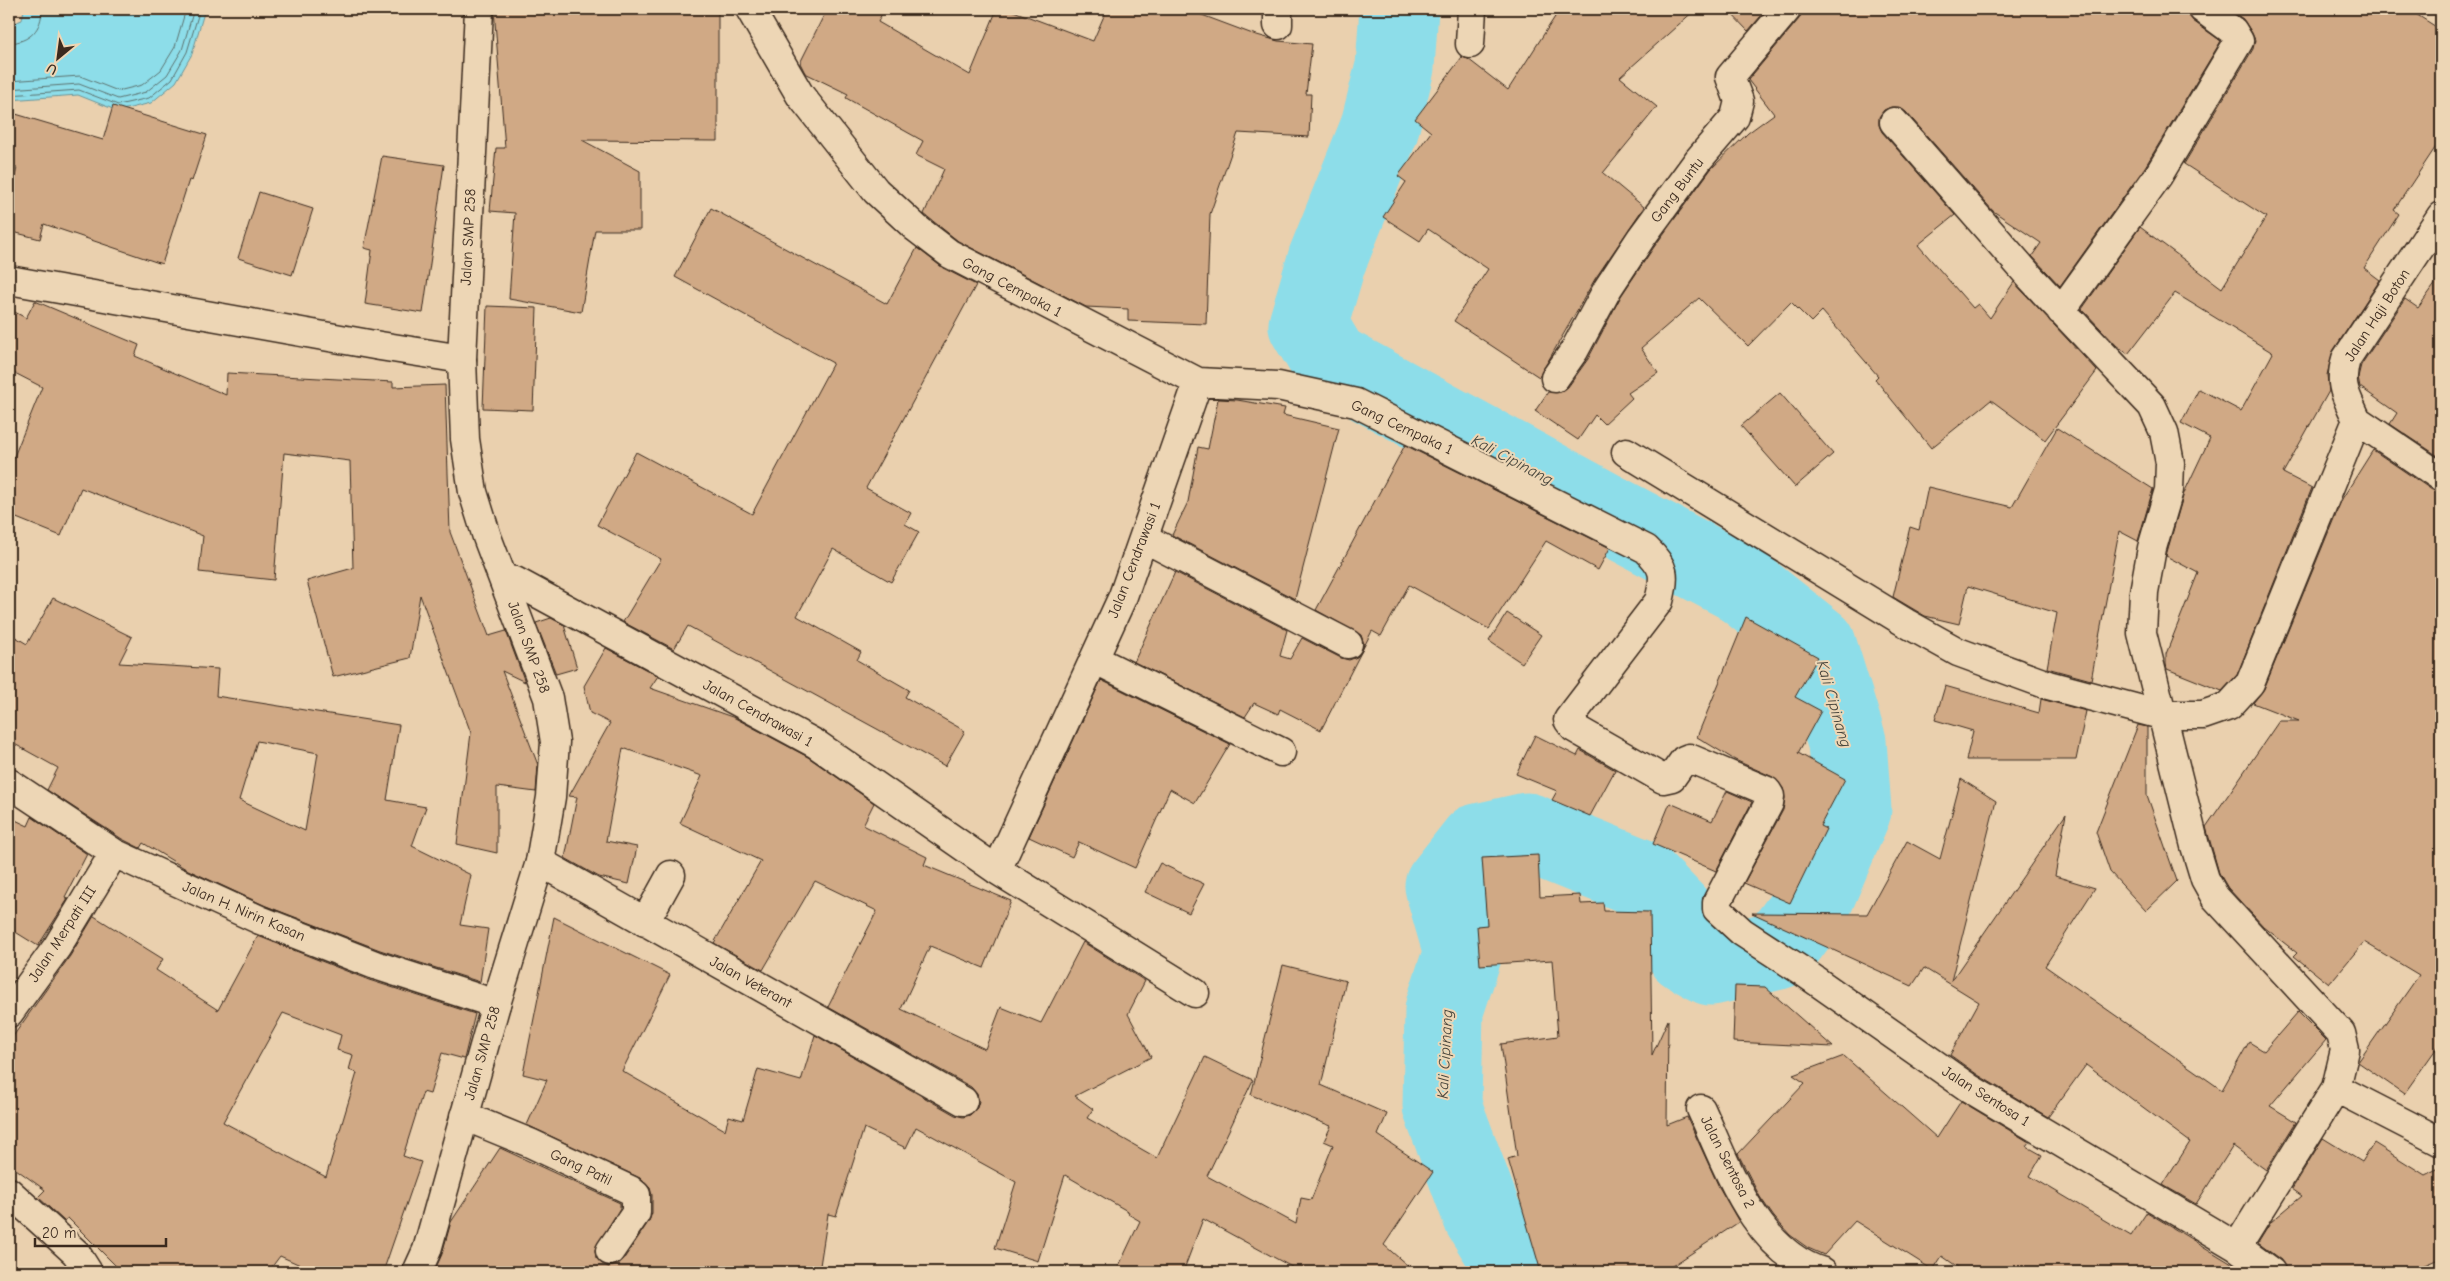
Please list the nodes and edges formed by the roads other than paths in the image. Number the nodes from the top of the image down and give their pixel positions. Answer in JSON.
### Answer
{"nodes":[{"id":1,"x":479,"y":9,"type":"edge"},
{"id":2,"x":750,"y":9,"type":"edge"},
{"id":3,"x":1472,"y":9,"type":"edge"},
{"id":4,"x":1787,"y":9,"type":"edge"},
{"id":5,"x":2203,"y":9,"type":"edge"},
{"id":6,"x":1470,"y":44,"type":"dead end"},
{"id":7,"x":1894,"y":122,"type":"dead end"},
{"id":8,"x":2441,"y":216,"type":"edge"},
{"id":9,"x":9,"y":280,"type":"edge"},
{"id":10,"x":2061,"y":311,"type":"junction"},
{"id":11,"x":462,"y":359,"type":"junction"},
{"id":12,"x":1555,"y":378,"type":"dead end"},
{"id":13,"x":1198,"y":382,"type":"junction"},
{"id":14,"x":2357,"y":420,"type":"junction"},
{"id":15,"x":1626,"y":452,"type":"dead end"},
{"id":16,"x":2441,"y":477,"type":"edge"},
{"id":17,"x":1144,"y":538,"type":"junction"},
{"id":18,"x":505,"y":580,"type":"junction"},
{"id":19,"x":1348,"y":644,"type":"dead end"},
{"id":20,"x":1094,"y":659,"type":"junction"},
{"id":21,"x":2161,"y":715,"type":"junction"},
{"id":22,"x":1281,"y":752,"type":"dead end"},
{"id":23,"x":9,"y":783,"type":"edge"},
{"id":24,"x":114,"y":853,"type":"junction"},
{"id":25,"x":540,"y":862,"type":"junction"},
{"id":26,"x":997,"y":870,"type":"junction"},
{"id":27,"x":671,"y":876,"type":"dead end"},
{"id":28,"x":1717,"y":902,"type":"joint"},
{"id":29,"x":645,"y":922,"type":"junction"},
{"id":30,"x":1195,"y":993,"type":"dead end"},
{"id":31,"x":496,"y":1004,"type":"junction"},
{"id":32,"x":9,"y":1013,"type":"edge"},
{"id":33,"x":2336,"y":1088,"type":"junction"},
{"id":34,"x":963,"y":1101,"type":"dead end"},
{"id":35,"x":1701,"y":1108,"type":"dead end"},
{"id":36,"x":464,"y":1116,"type":"junction"},
{"id":37,"x":2441,"y":1142,"type":"edge"},
{"id":38,"x":9,"y":1192,"type":"edge"},
{"id":39,"x":2237,"y":1248,"type":"junction"},
{"id":40,"x":610,"y":1251,"type":"dead end"},
{"id":41,"x":88,"y":1272,"type":"edge"},
{"id":42,"x":417,"y":1272,"type":"edge"},
{"id":43,"x":1823,"y":1272,"type":"edge"},
{"id":44,"x":2271,"y":1272,"type":"edge"}],
"edges":[{"from":1,"to":11,"type":"street","name":"Jalan SMP 258"},
{"from":2,"to":13,"type":"street","name":"Gang Cempaka 1"},
{"from":3,"to":6,"type":"street"},
{"from":4,"to":12,"type":"street","name":"Gang Buntu"},
{"from":5,"to":10,"type":"street"},
{"from":7,"to":10,"type":"street"},
{"from":8,"to":14,"type":"street","name":"Jalan Haji Boton"},
{"from":9,"to":11,"type":"street"},
{"from":10,"to":21,"type":"street"},
{"from":11,"to":18,"type":"street","name":"Jalan SMP 258"},
{"from":13,"to":17,"type":"street","name":"Jalan Cendrawasi 1"},
{"from":13,"to":28,"type":"street","name":"Gang Cempaka 1"},
{"from":14,"to":16,"type":"street"},
{"from":14,"to":21,"type":"street"},
{"from":15,"to":21,"type":"street"},
{"from":17,"to":19,"type":"street"},
{"from":17,"to":20,"type":"street","name":"Jalan Cendrawasi 1"},
{"from":18,"to":25,"type":"street","name":"Jalan SMP 258"},
{"from":18,"to":26,"type":"street","name":"Jalan Cendrawasi 1"},
{"from":20,"to":22,"type":"street"},
{"from":20,"to":26,"type":"street","name":"Jalan Cendrawasi 1"},
{"from":21,"to":33,"type":"street"},
{"from":23,"to":24,"type":"street","name":"Jalan H. Nirin Kasan"},
{"from":24,"to":31,"type":"street","name":"Jalan H. Nirin Kasan"},
{"from":24,"to":32,"type":"street","name":"Jalan Merpati III"},
{"from":25,"to":29,"type":"street","name":"Jalan Veterant"},
{"from":25,"to":31,"type":"street","name":"Jalan SMP 258"},
{"from":26,"to":30,"type":"street","name":"Jalan Cendrawasi 1"},
{"from":27,"to":29,"type":"street"},
{"from":28,"to":39,"type":"street","name":"Jalan Sentosa 1"},
{"from":29,"to":34,"type":"street","name":"Jalan Veterant"},
{"from":31,"to":36,"type":"street","name":"Jalan SMP 258"},
{"from":33,"to":37,"type":"street"},
{"from":33,"to":39,"type":"street"},
{"from":35,"to":43,"type":"street","name":"Jalan Sentosa 2"},
{"from":36,"to":40,"type":"street","name":"Gang Patil"},
{"from":36,"to":42,"type":"street","name":"Jalan SMP 258"},
{"from":38,"to":41,"type":"street"},
{"from":39,"to":44,"type":"street","name":"Jalan Sentosa 1"}]}
